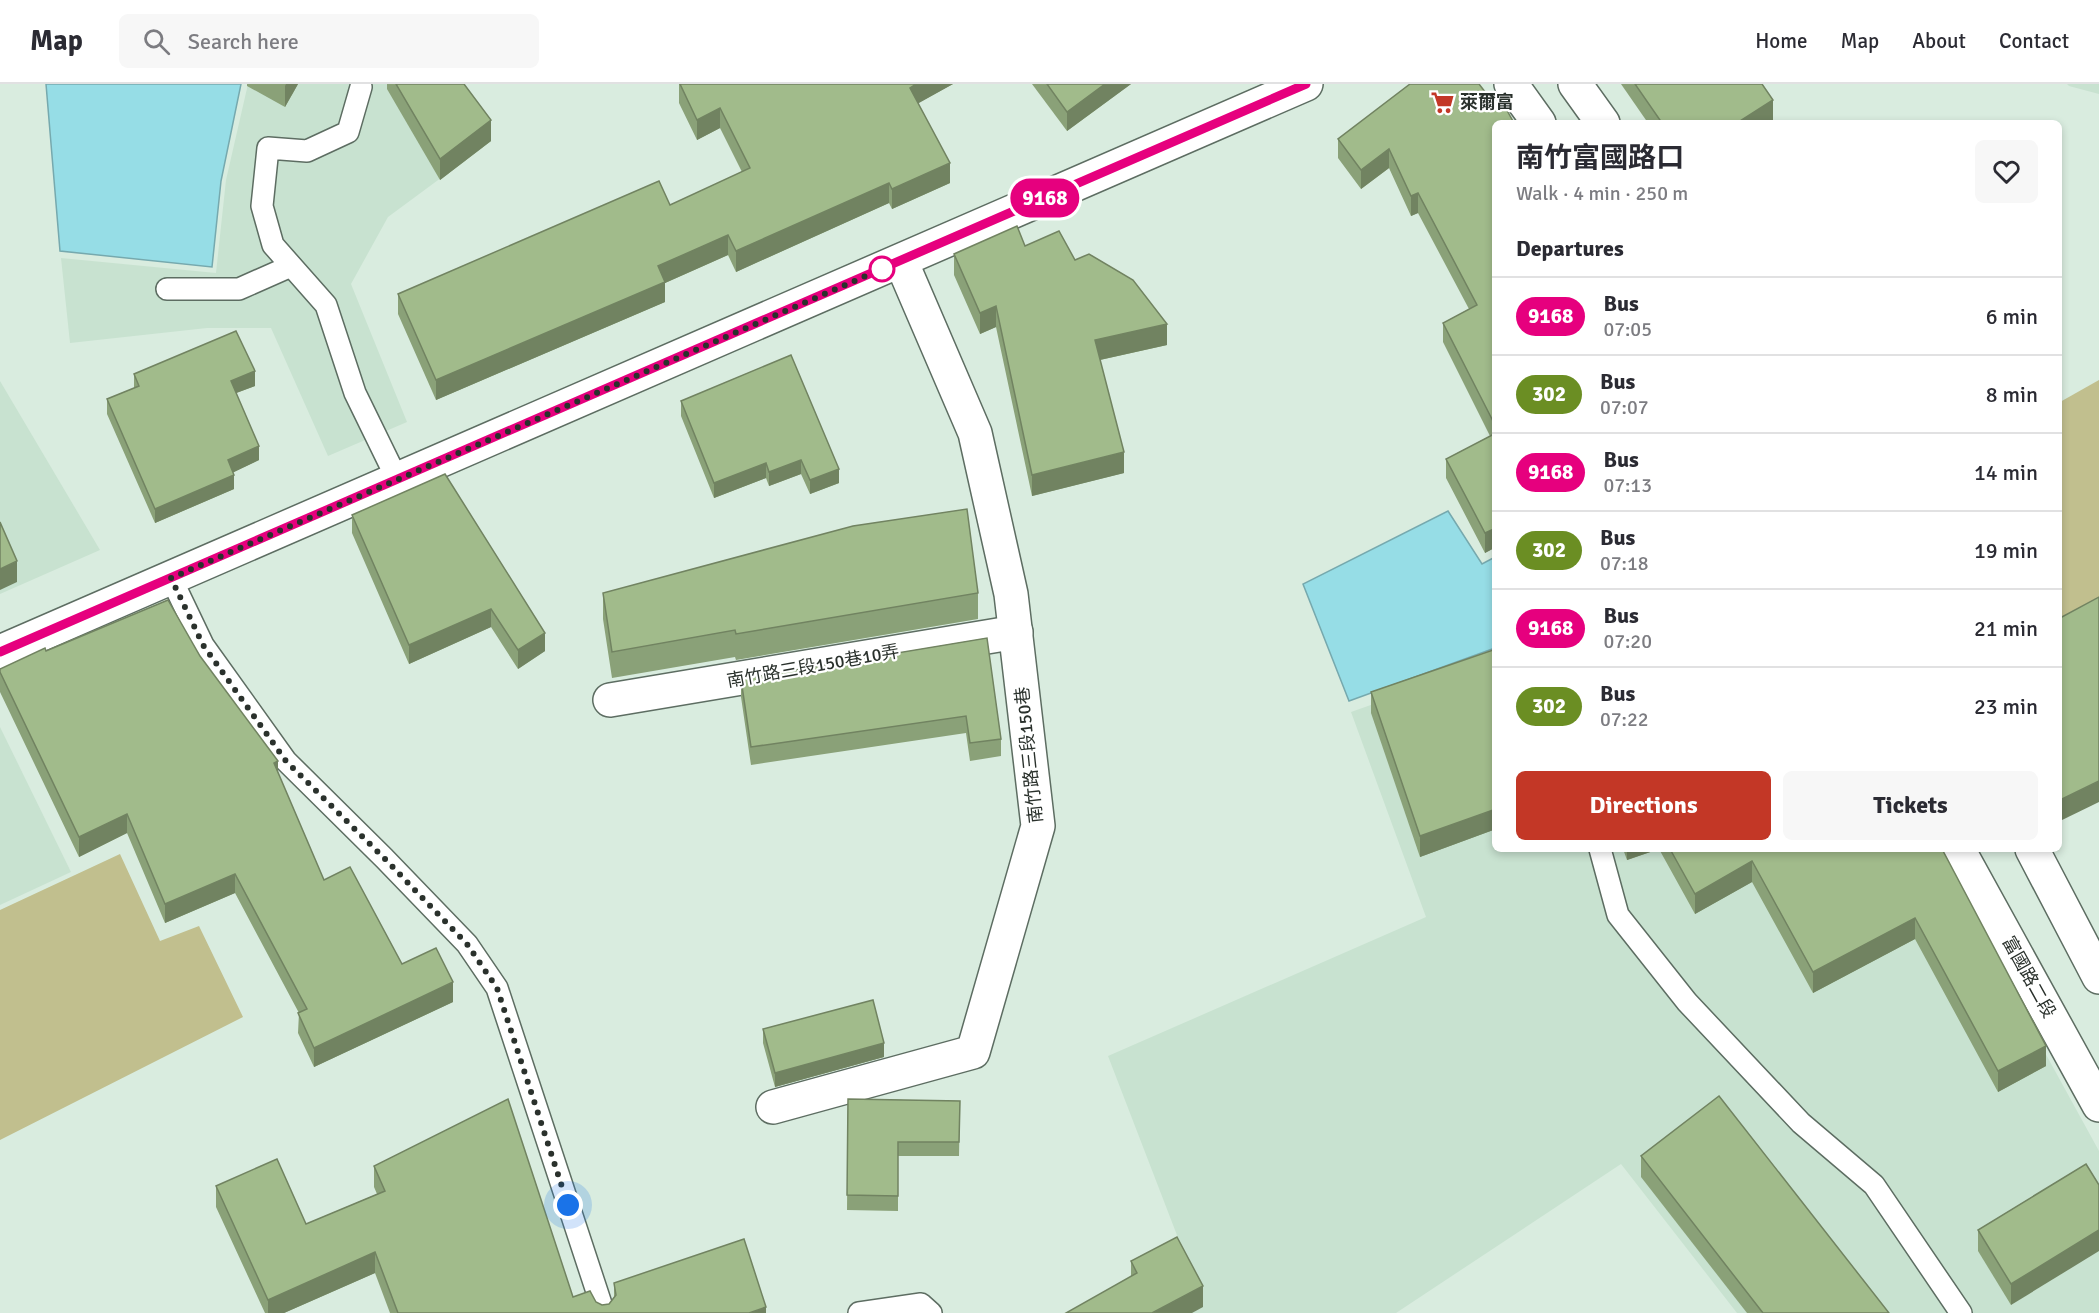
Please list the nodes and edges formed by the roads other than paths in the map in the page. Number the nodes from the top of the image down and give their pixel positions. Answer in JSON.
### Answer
{"nodes":[{"id":1,"x":1306,"y":84,"type":"edge"},
{"id":2,"x":1511,"y":84,"type":"edge"},
{"id":3,"x":1575,"y":84,"type":"edge"},
{"id":4,"x":361,"y":87,"type":"dead end"},
{"id":5,"x":1537,"y":120,"type":"edge"},
{"id":6,"x":1601,"y":120,"type":"edge"},
{"id":7,"x":901,"y":261,"type":"junction"},
{"id":8,"x":291,"y":266,"type":"junction"},
{"id":9,"x":167,"y":289,"type":"dead end"},
{"id":10,"x":397,"y":479,"type":"junction"},
{"id":11,"x":171,"y":578,"type":"junction"},
{"id":12,"x":1016,"y":632,"type":"junction"},
{"id":13,"x":0,"y":652,"type":"edge"},
{"id":14,"x":610,"y":700,"type":"dead end"},
{"id":15,"x":1601,"y":852,"type":"edge"},
{"id":16,"x":1960,"y":852,"type":"edge"},
{"id":17,"x":2034,"y":852,"type":"edge"},
{"id":18,"x":2099,"y":977,"type":"edge"},
{"id":19,"x":2099,"y":1105,"type":"edge"},
{"id":20,"x":773,"y":1107,"type":"dead end"},
{"id":21,"x":604,"y":1313,"type":"edge"},
{"id":22,"x":859,"y":1313,"type":"edge"},
{"id":23,"x":931,"y":1313,"type":"edge"},
{"id":24,"x":1961,"y":1313,"type":"edge"}],
"edges":[{"from":1,"to":7,"type":"street"},
{"from":2,"to":5,"type":"street"},
{"from":3,"to":6,"type":"street"},
{"from":4,"to":8,"type":"lane"},
{"from":7,"to":10,"type":"street"},
{"from":7,"to":12,"type":"street","name":"南竹路三段150巷"},
{"from":8,"to":9,"type":"lane"},
{"from":8,"to":10,"type":"lane"},
{"from":10,"to":11,"type":"street"},
{"from":11,"to":13,"type":"street"},
{"from":11,"to":21,"type":"lane"},
{"from":12,"to":14,"type":"street","name":"南竹路三段150巷10弄"},
{"from":12,"to":20,"type":"street","name":"南竹路三段150巷"},
{"from":15,"to":24,"type":"lane"},
{"from":16,"to":19,"type":"street","name":"富國路二段"},
{"from":17,"to":18,"type":"street"},
{"from":22,"to":23,"type":"lane"}]}
